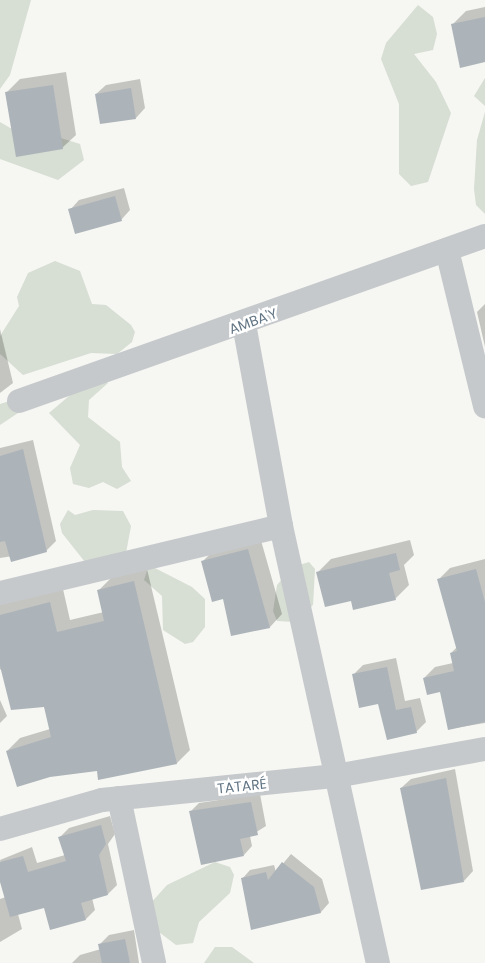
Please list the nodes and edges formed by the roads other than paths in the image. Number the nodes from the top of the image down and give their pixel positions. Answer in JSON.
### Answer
{"nodes":[{"id":1,"x":485,"y":236,"type":"edge"},
{"id":2,"x":447,"y":250,"type":"junction"},
{"id":3,"x":244,"y":324,"type":"junction"},
{"id":4,"x":19,"y":401,"type":"dead end"},
{"id":5,"x":485,"y":406,"type":"edge"},
{"id":6,"x":281,"y":526,"type":"junction"},
{"id":7,"x":0,"y":593,"type":"edge"},
{"id":8,"x":485,"y":749,"type":"edge"},
{"id":9,"x":336,"y":776,"type":"junction"},
{"id":10,"x":119,"y":798,"type":"junction"},
{"id":11,"x":0,"y":829,"type":"edge"},
{"id":12,"x":154,"y":963,"type":"edge"},
{"id":13,"x":378,"y":963,"type":"edge"}],
"edges":[{"from":1,"to":2,"type":"street","name":"AMBA'Y"},
{"from":2,"to":3,"type":"street","name":"AMBA'Y"},
{"from":2,"to":5,"type":"street"},
{"from":3,"to":4,"type":"street","name":"AMBA'Y"},
{"from":3,"to":6,"type":"street"},
{"from":6,"to":7,"type":"street"},
{"from":6,"to":9,"type":"street"},
{"from":8,"to":9,"type":"street","name":"TATARÉ"},
{"from":9,"to":10,"type":"street","name":"TATARÉ"},
{"from":9,"to":13,"type":"street"},
{"from":10,"to":11,"type":"street","name":"TATARÉ"},
{"from":10,"to":12,"type":"street"}]}
